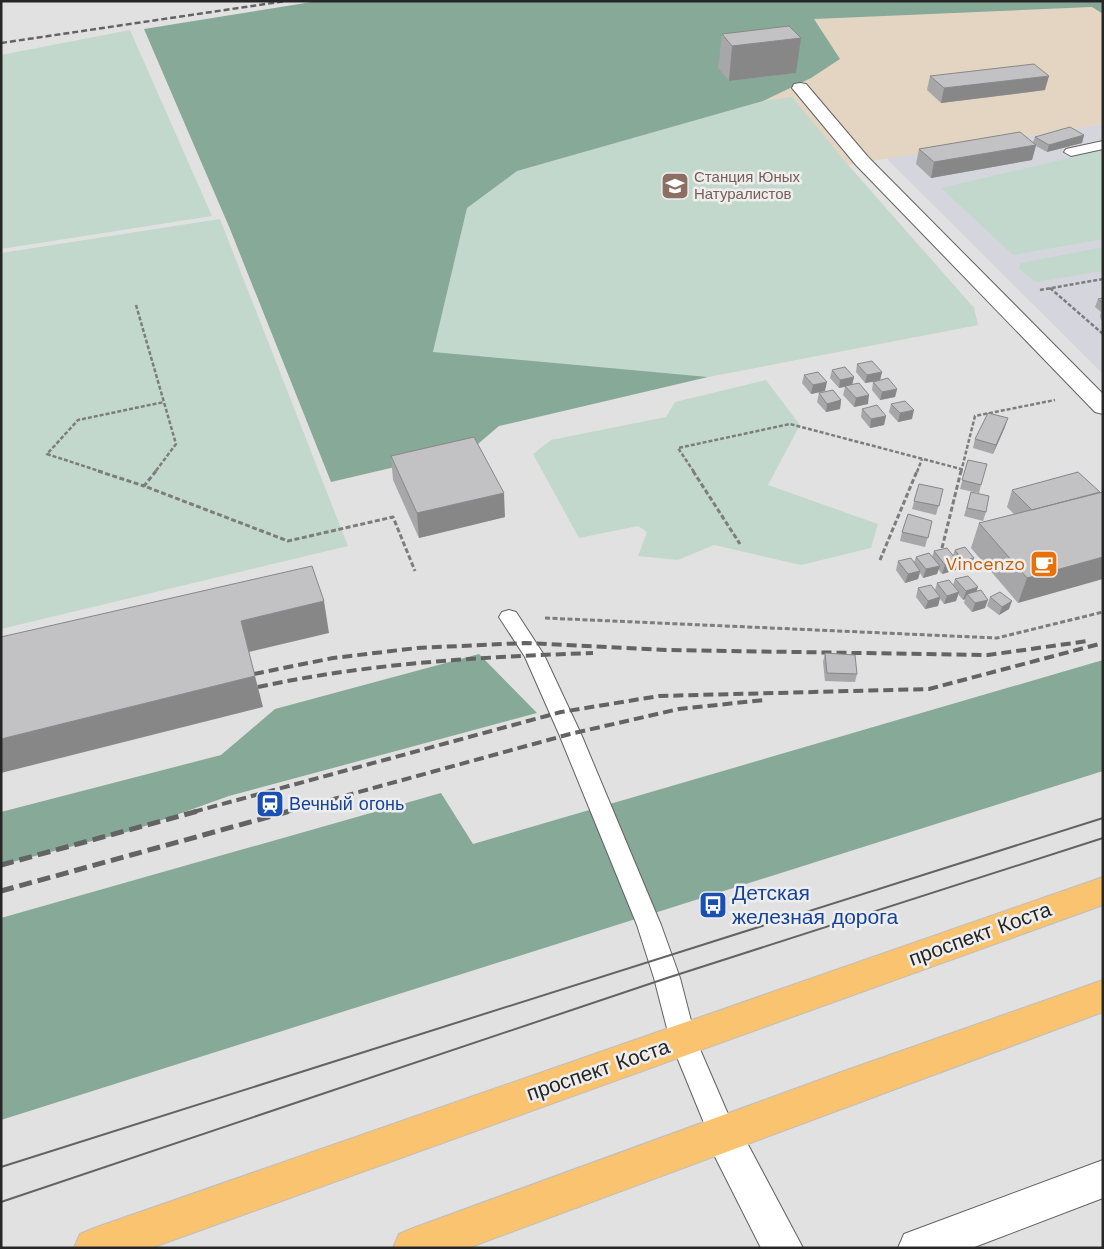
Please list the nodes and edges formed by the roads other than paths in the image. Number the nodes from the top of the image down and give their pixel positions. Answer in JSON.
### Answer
{"nodes":[{"id":1,"x":800,"y":88,"type":"dead end"},
{"id":2,"x":1103,"y":145,"type":"edge"},
{"id":3,"x":1071,"y":152,"type":"dead end"},
{"id":4,"x":1096,"y":400,"type":"edge"},
{"id":5,"x":509,"y":617,"type":"road end"},
{"id":6,"x":1103,"y":891,"type":"edge"},
{"id":7,"x":1103,"y":996,"type":"edge"},
{"id":8,"x":683,"y":1040,"type":"junction"},
{"id":9,"x":723,"y":1135,"type":"junction"},
{"id":10,"x":1103,"y":1179,"type":"edge"},
{"id":11,"x":94,"y":1248,"type":"edge"},
{"id":12,"x":413,"y":1248,"type":"edge"},
{"id":13,"x":783,"y":1248,"type":"edge"},
{"id":14,"x":918,"y":1248,"type":"edge"}],
"edges":[{"from":1,"to":4,"type":"street"},
{"from":2,"to":3,"type":"lane"},
{"from":5,"to":8,"type":"lane"},
{"from":6,"to":8,"type":"main road","name":"проспект Коста"},
{"from":7,"to":9,"type":"main road"},
{"from":8,"to":9,"type":"lane"},
{"from":8,"to":11,"type":"main road","name":"проспект Коста"},
{"from":9,"to":12,"type":"main road"},
{"from":9,"to":13,"type":"street"},
{"from":10,"to":14,"type":"street"}]}
